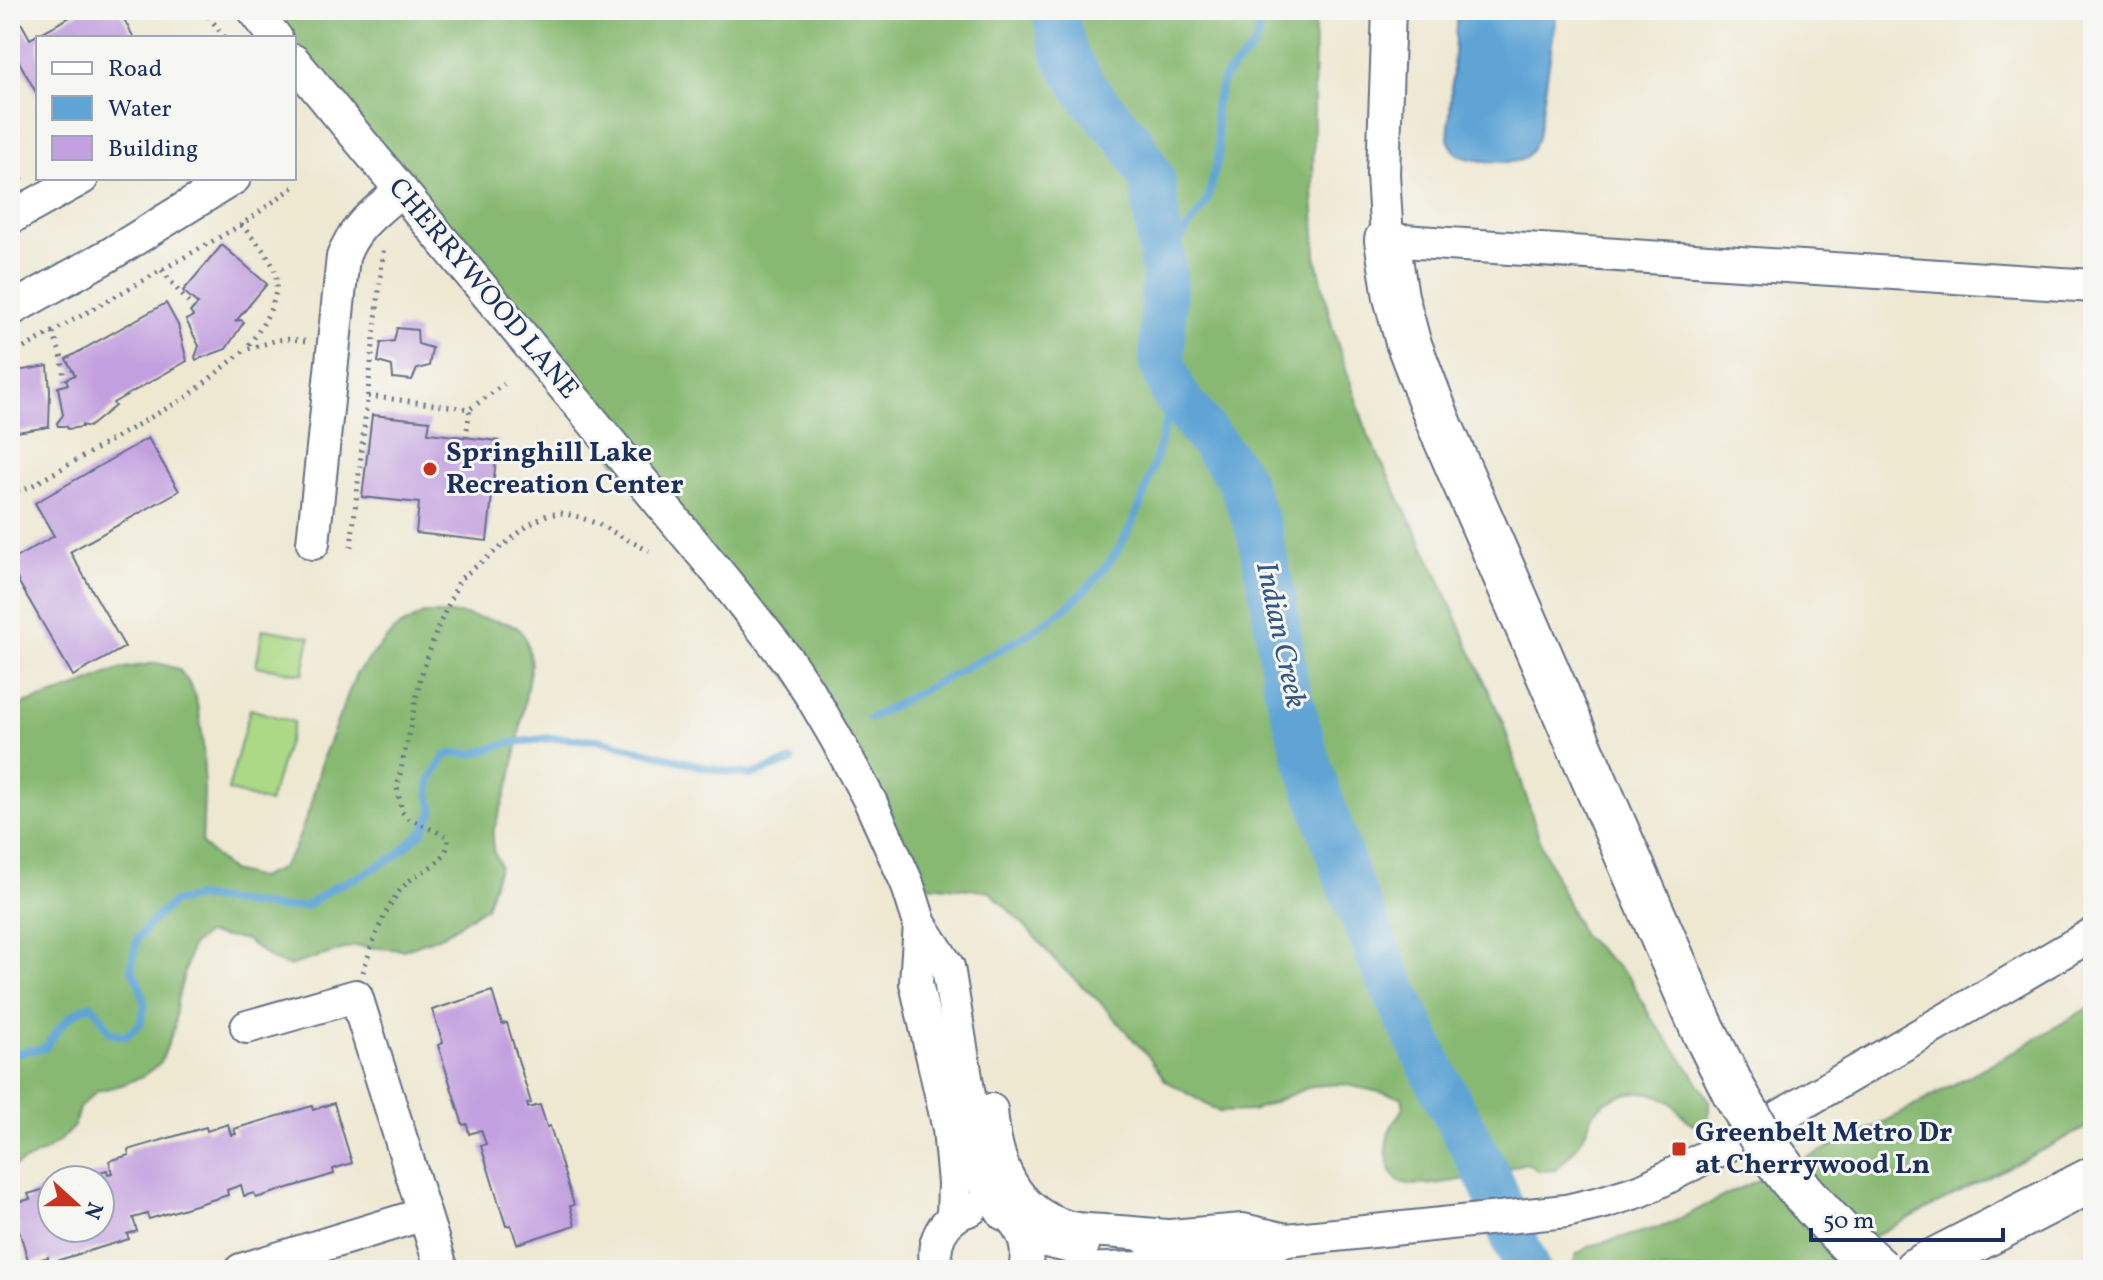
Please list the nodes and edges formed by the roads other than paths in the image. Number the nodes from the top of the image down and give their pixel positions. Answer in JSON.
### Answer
{"nodes":[{"id":1,"x":254,"y":10,"type":"edge"},
{"id":2,"x":1389,"y":10,"type":"edge"},
{"id":3,"x":274,"y":36,"type":"edge"},
{"id":4,"x":296,"y":63,"type":"edge"},
{"id":5,"x":78,"y":180,"type":"edge"},
{"id":6,"x":231,"y":180,"type":"edge"},
{"id":7,"x":401,"y":190,"type":"junction"},
{"id":8,"x":10,"y":218,"type":"edge"},
{"id":9,"x":1387,"y":240,"type":"junction"},
{"id":10,"x":2093,"y":286,"type":"edge"},
{"id":11,"x":10,"y":310,"type":"edge"},
{"id":12,"x":313,"y":543,"type":"dead end"},
{"id":13,"x":920,"y":924,"type":"junction"},
{"id":14,"x":2093,"y":934,"type":"edge"},
{"id":15,"x":247,"y":1027,"type":"dead end"},
{"id":16,"x":959,"y":1038,"type":"junction"},
{"id":17,"x":2093,"y":1179,"type":"edge"},
{"id":18,"x":424,"y":1214,"type":"junction"},
{"id":19,"x":953,"y":1218,"type":"junction"},
{"id":20,"x":1014,"y":1225,"type":"junction"},
{"id":21,"x":1166,"y":1236,"type":"junction"},
{"id":22,"x":1287,"y":1240,"type":"junction"},
{"id":23,"x":1134,"y":1269,"type":"edge"},
{"id":24,"x":241,"y":1270,"type":"edge"},
{"id":25,"x":442,"y":1270,"type":"edge"},
{"id":26,"x":938,"y":1270,"type":"edge"},
{"id":27,"x":1025,"y":1270,"type":"edge"},
{"id":28,"x":1080,"y":1270,"type":"edge"},
{"id":29,"x":1879,"y":1270,"type":"edge"},
{"id":30,"x":1916,"y":1270,"type":"edge"}],
"edges":[{"from":1,"to":3,"type":"street"},
{"from":2,"to":9,"type":"street"},
{"from":4,"to":7,"type":"street","name":"CHERRYWOOD LANE"},
{"from":5,"to":8,"type":"street"},
{"from":6,"to":11,"type":"street"},
{"from":7,"to":12,"type":"street"},
{"from":7,"to":13,"type":"street","name":"CHERRYWOOD LANE"},
{"from":9,"to":10,"type":"street"},
{"from":9,"to":29,"type":"highway","bridge":true},
{"from":13,"to":16,"type":"street","name":"CHERRYWOOD LANE"},
{"from":13,"to":19,"type":"street","name":"CHERRYWOOD LANE"},
{"from":14,"to":22,"type":"street"},
{"from":15,"to":18,"type":"street"},
{"from":16,"to":20,"type":"street","name":"CHERRYWOOD LANE"},
{"from":16,"to":21,"type":"street"},
{"from":17,"to":30,"type":"highway"},
{"from":18,"to":24,"type":"street"},
{"from":18,"to":25,"type":"street"},
{"from":19,"to":20,"type":"street"},
{"from":19,"to":26,"type":"street"},
{"from":20,"to":21,"type":"street"},
{"from":20,"to":27,"type":"street"},
{"from":21,"to":22,"type":"street"},
{"from":22,"to":23,"type":"street"},
{"from":23,"to":28,"type":"street"}]}
